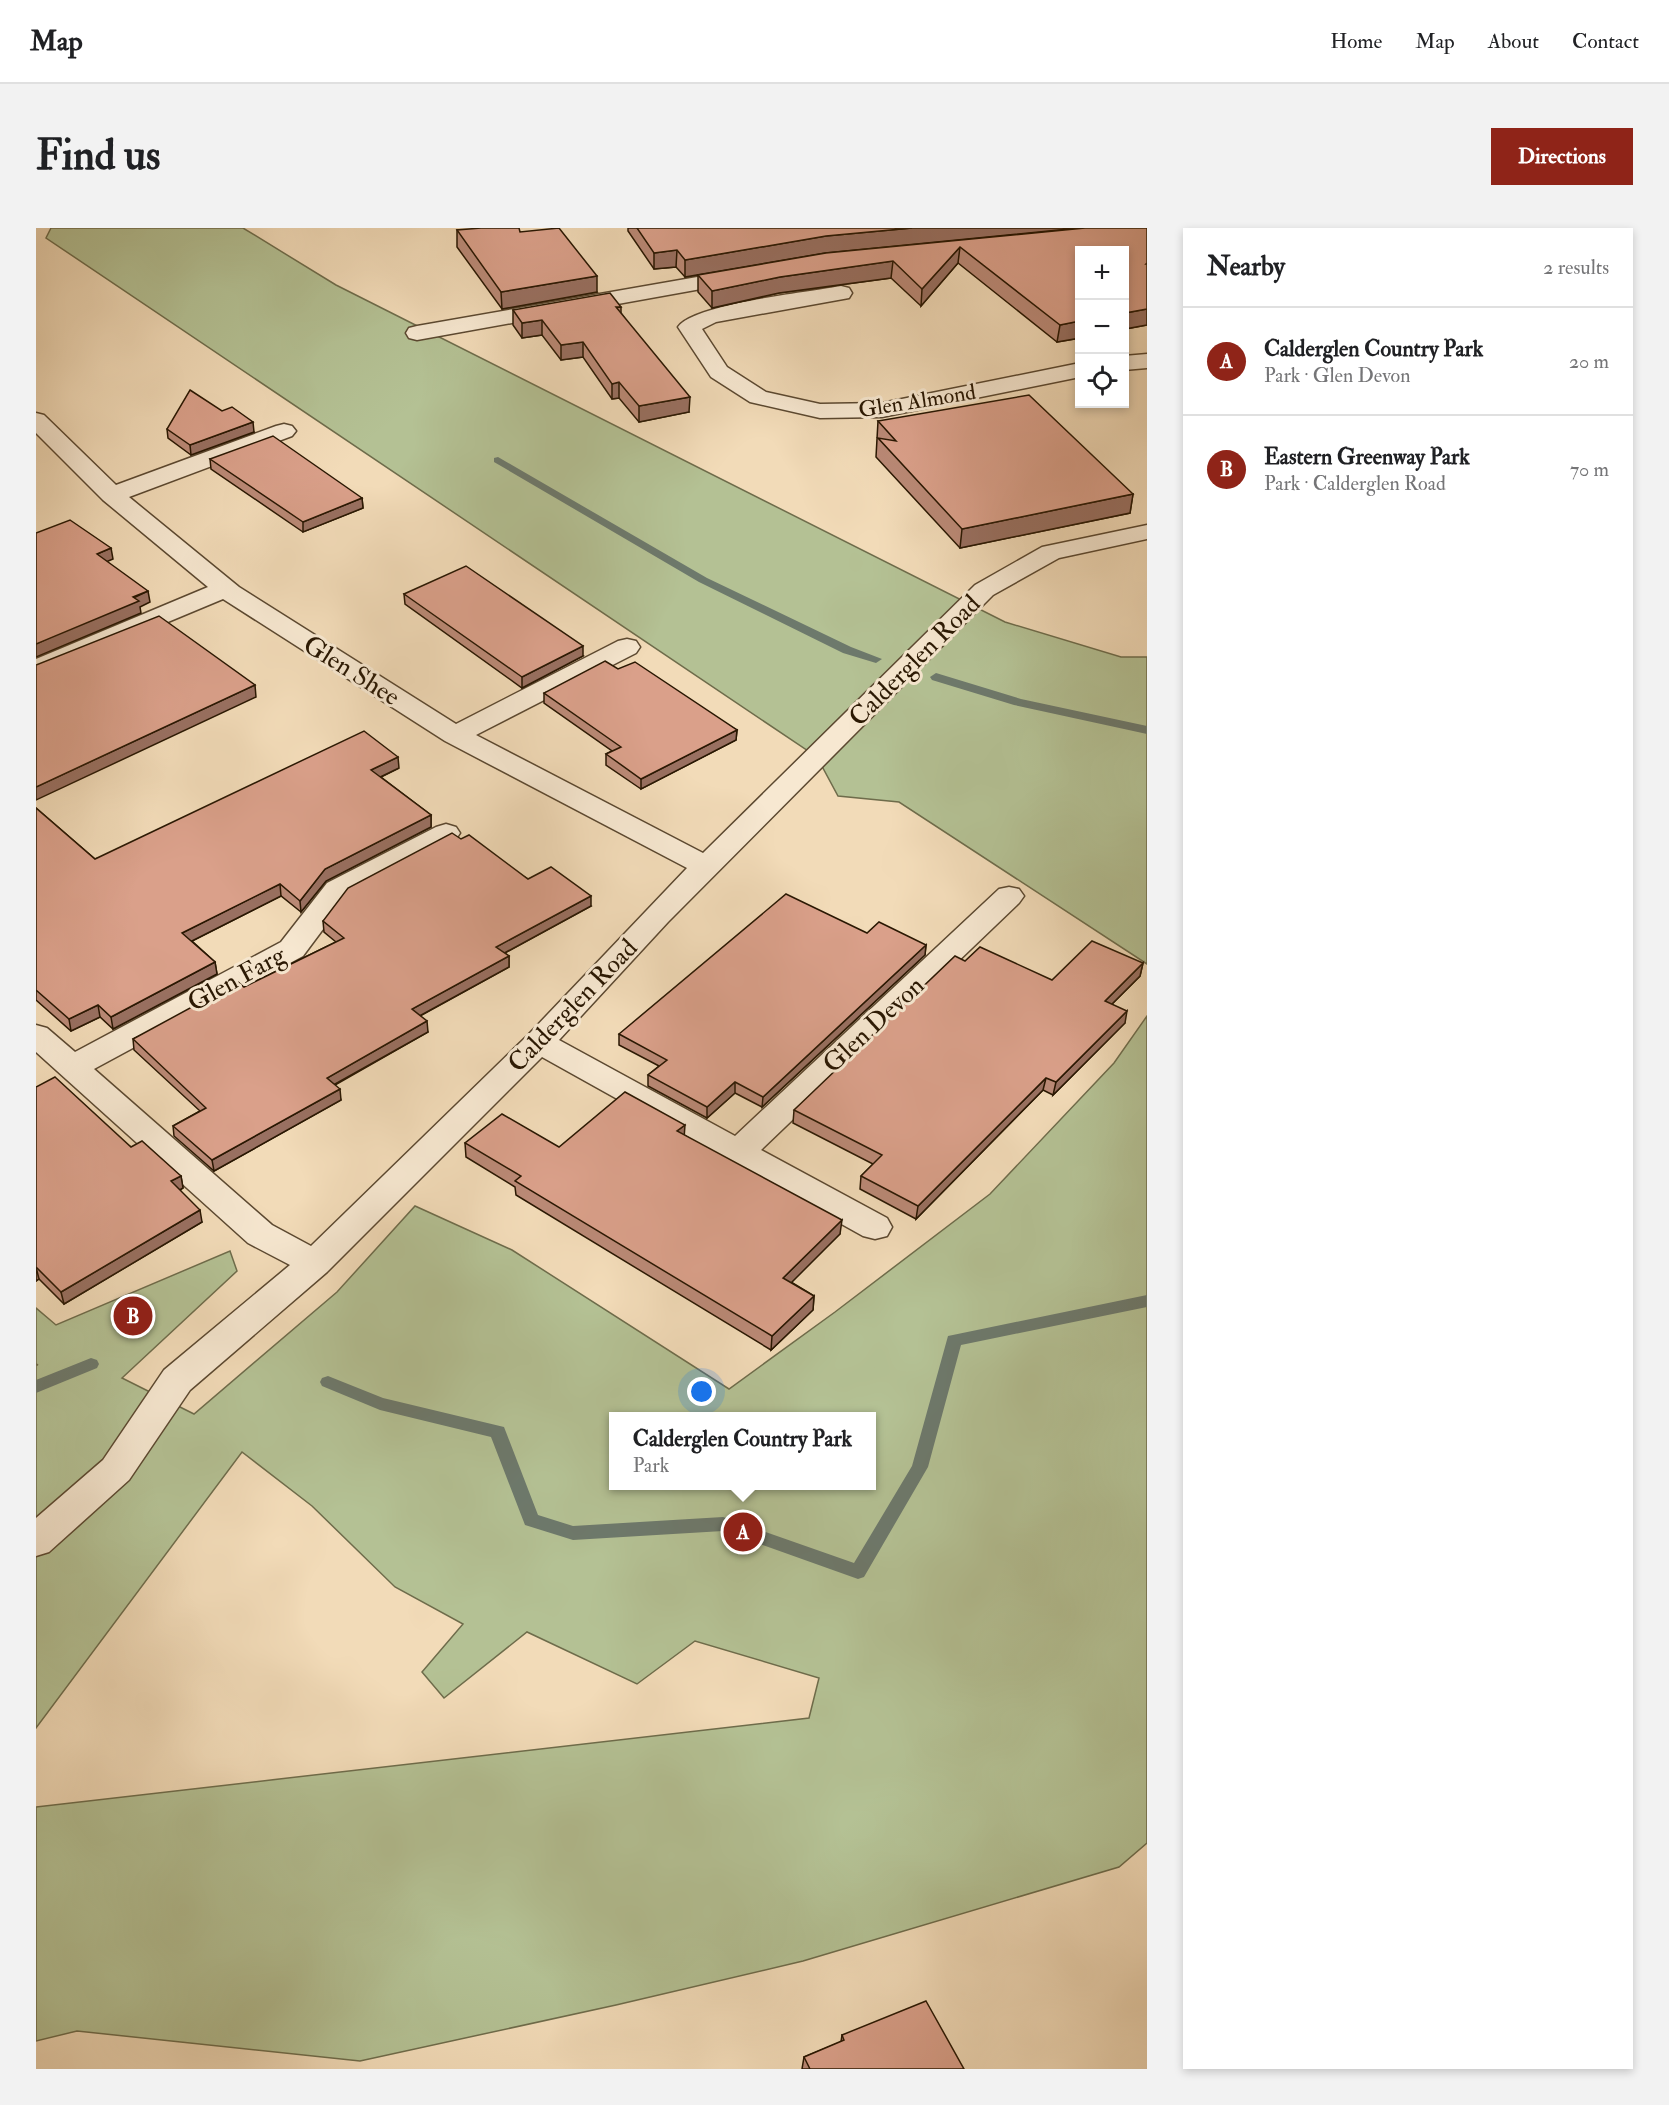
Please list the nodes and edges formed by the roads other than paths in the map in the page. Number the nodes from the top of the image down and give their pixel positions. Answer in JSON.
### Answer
{"nodes":[{"id":1,"x":763,"y":272,"type":"edge"},
{"id":2,"x":841,"y":293,"type":"dead end"},
{"id":3,"x":417,"y":333,"type":"dead end"},
{"id":4,"x":1147,"y":361,"type":"edge"},
{"id":5,"x":1129,"y":363,"type":"edge"},
{"id":6,"x":1075,"y":371,"type":"edge"},
{"id":7,"x":36,"y":420,"type":"edge"},
{"id":8,"x":284,"y":431,"type":"dead end"},
{"id":9,"x":112,"y":495,"type":"junction"},
{"id":10,"x":1147,"y":532,"type":"edge"},
{"id":11,"x":224,"y":589,"type":"junction"},
{"id":12,"x":627,"y":647,"type":"dead end"},
{"id":13,"x":36,"y":669,"type":"edge"},
{"id":14,"x":454,"y":735,"type":"junction"},
{"id":15,"x":446,"y":833,"type":"edge"},
{"id":16,"x":706,"y":867,"type":"junction"},
{"id":17,"x":1009,"y":896,"type":"dead end"},
{"id":18,"x":37,"y":1039,"type":"edge"},
{"id":19,"x":539,"y":1042,"type":"junction"},
{"id":20,"x":72,"y":1067,"type":"junction"},
{"id":21,"x":737,"y":1153,"type":"junction"},
{"id":22,"x":875,"y":1227,"type":"dead end"},
{"id":23,"x":315,"y":1263,"type":"junction"},
{"id":24,"x":36,"y":1541,"type":"edge"}],
"edges":[{"from":1,"to":3,"type":"street"},
{"from":2,"to":6,"type":"street","name":"Glen Almond"},
{"from":4,"to":5,"type":"street"},
{"from":7,"to":9,"type":"street","name":"Glen Shee"},
{"from":8,"to":9,"type":"street"},
{"from":9,"to":11,"type":"street","name":"Glen Shee"},
{"from":10,"to":16,"type":"street","name":"Calderglen Road"},
{"from":11,"to":13,"type":"street"},
{"from":11,"to":14,"type":"street","name":"Glen Shee"},
{"from":12,"to":14,"type":"street"},
{"from":14,"to":16,"type":"street","name":"Glen Shee"},
{"from":15,"to":20,"type":"street","name":"Glen Farg"},
{"from":16,"to":19,"type":"street","name":"Calderglen Road"},
{"from":17,"to":21,"type":"street","name":"Glen Devon"},
{"from":18,"to":20,"type":"street"},
{"from":19,"to":21,"type":"street"},
{"from":19,"to":23,"type":"street","name":"Calderglen Road"},
{"from":20,"to":23,"type":"street"},
{"from":21,"to":22,"type":"street"},
{"from":23,"to":24,"type":"street","name":"Calderglen Road"}]}
